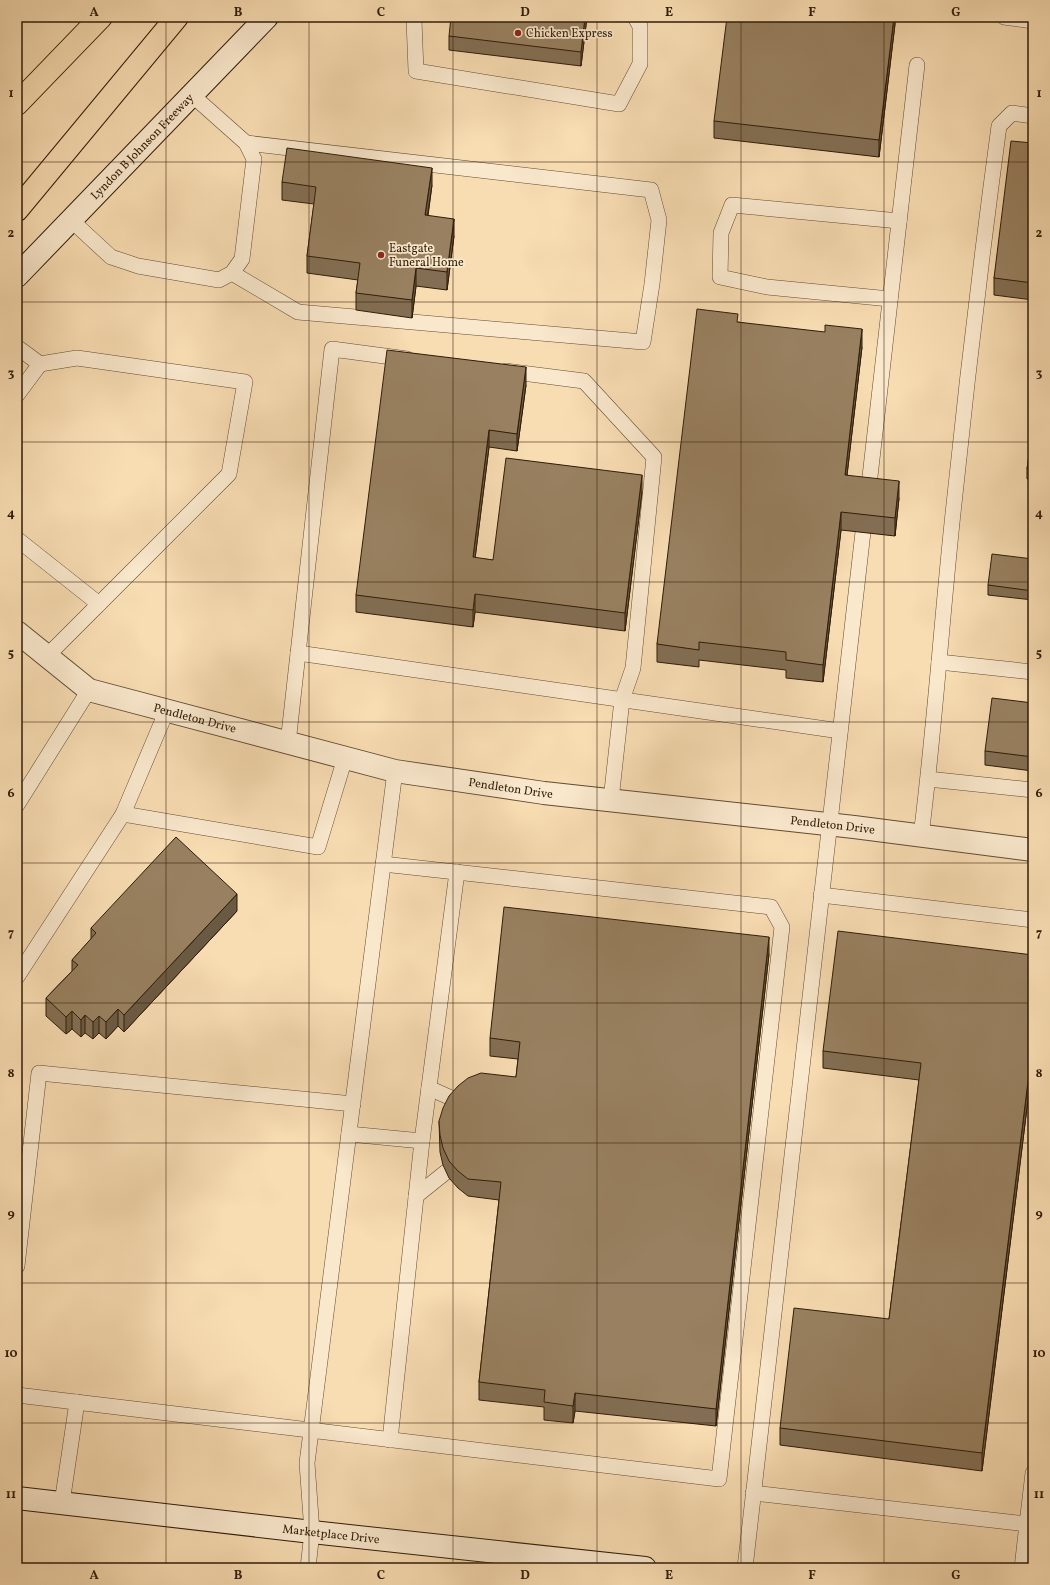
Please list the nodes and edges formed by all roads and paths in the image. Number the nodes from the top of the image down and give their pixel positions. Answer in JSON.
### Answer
{"nodes":[{"id":1,"x":101,"y":17,"type":"edge"},
{"id":2,"x":177,"y":17,"type":"edge"},
{"id":3,"x":267,"y":17,"type":"edge"},
{"id":4,"x":635,"y":17,"type":"edge"},
{"id":5,"x":1004,"y":17,"type":"edge"},
{"id":6,"x":414,"y":18,"type":"edge"},
{"id":7,"x":1033,"y":21,"type":"edge"},
{"id":8,"x":917,"y":65,"type":"dead end"},
{"id":9,"x":192,"y":95,"type":"junction"},
{"id":10,"x":17,"y":104,"type":"edge"},
{"id":11,"x":1033,"y":116,"type":"edge"},
{"id":12,"x":246,"y":143,"type":"junction"},
{"id":13,"x":17,"y":210,"type":"edge"},
{"id":14,"x":71,"y":220,"type":"junction"},
{"id":15,"x":899,"y":221,"type":"junction"},
{"id":16,"x":232,"y":274,"type":"junction"},
{"id":17,"x":17,"y":276,"type":"edge"},
{"id":18,"x":890,"y":299,"type":"junction"},
{"id":19,"x":17,"y":347,"type":"edge"},
{"id":20,"x":419,"y":360,"type":"edge"},
{"id":21,"x":40,"y":364,"type":"junction"},
{"id":22,"x":490,"y":369,"type":"edge"},
{"id":23,"x":17,"y":395,"type":"edge"},
{"id":24,"x":868,"y":494,"type":"edge"},
{"id":25,"x":863,"y":532,"type":"edge"},
{"id":26,"x":17,"y":539,"type":"edge"},
{"id":27,"x":99,"y":604,"type":"junction"},
{"id":28,"x":17,"y":632,"type":"edge"},
{"id":29,"x":298,"y":653,"type":"junction"},
{"id":30,"x":47,"y":656,"type":"junction"},
{"id":31,"x":939,"y":662,"type":"junction"},
{"id":32,"x":1033,"y":672,"type":"edge"},
{"id":33,"x":89,"y":690,"type":"junction"},
{"id":34,"x":622,"y":700,"type":"junction"},
{"id":35,"x":167,"y":710,"type":"junction"},
{"id":36,"x":840,"y":731,"type":"junction"},
{"id":37,"x":288,"y":743,"type":"junction"},
{"id":38,"x":345,"y":758,"type":"junction"},
{"id":39,"x":395,"y":771,"type":"junction"},
{"id":40,"x":928,"y":779,"type":"junction"},
{"id":41,"x":1033,"y":790,"type":"edge"},
{"id":42,"x":611,"y":800,"type":"junction"},
{"id":43,"x":17,"y":805,"type":"edge"},
{"id":44,"x":123,"y":814,"type":"junction"},
{"id":45,"x":829,"y":824,"type":"junction"},
{"id":46,"x":921,"y":836,"type":"junction"},
{"id":47,"x":1033,"y":850,"type":"edge"},
{"id":48,"x":383,"y":864,"type":"junction"},
{"id":49,"x":457,"y":872,"type":"junction"},
{"id":50,"x":821,"y":896,"type":"junction"},
{"id":51,"x":1033,"y":920,"type":"edge"},
{"id":52,"x":17,"y":977,"type":"edge"},
{"id":53,"x":429,"y":1088,"type":"junction"},
{"id":54,"x":460,"y":1102,"type":"edge"},
{"id":55,"x":353,"y":1104,"type":"junction"},
{"id":56,"x":349,"y":1134,"type":"junction"},
{"id":57,"x":422,"y":1141,"type":"junction"},
{"id":58,"x":446,"y":1172,"type":"edge"},
{"id":59,"x":416,"y":1196,"type":"junction"},
{"id":60,"x":17,"y":1266,"type":"edge"},
{"id":61,"x":17,"y":1395,"type":"edge"},
{"id":62,"x":77,"y":1402,"type":"junction"},
{"id":63,"x":312,"y":1430,"type":"junction"},
{"id":64,"x":390,"y":1440,"type":"junction"},
{"id":65,"x":1033,"y":1473,"type":"edge"},
{"id":66,"x":753,"y":1493,"type":"junction"},
{"id":67,"x":17,"y":1498,"type":"edge"},
{"id":68,"x":62,"y":1503,"type":"junction"},
{"id":69,"x":1028,"y":1524,"type":"junction"},
{"id":70,"x":312,"y":1532,"type":"junction"},
{"id":71,"x":308,"y":1568,"type":"edge"},
{"id":72,"x":645,"y":1568,"type":"edge"},
{"id":73,"x":745,"y":1568,"type":"edge"},
{"id":74,"x":1022,"y":1568,"type":"edge"}],
"edges":[{"from":1,"to":10,"type":"highway"},
{"from":2,"to":13,"type":"highway"},
{"from":3,"to":9,"type":"street","name":"Lyndon B Johnson Freeway"},
{"from":4,"to":6,"type":"lane"},
{"from":5,"to":7,"type":"lane"},
{"from":8,"to":15,"type":"lane"},
{"from":9,"to":12,"type":"lane"},
{"from":9,"to":14,"type":"street","name":"Lyndon B Johnson Freeway"},
{"from":11,"to":31,"type":"lane"},
{"from":12,"to":16,"type":"lane"},
{"from":12,"to":16,"type":"lane"},
{"from":14,"to":16,"type":"lane"},
{"from":14,"to":17,"type":"street","name":"Lyndon B Johnson Freeway"},
{"from":15,"to":18,"type":"lane"},
{"from":15,"to":18,"type":"lane"},
{"from":18,"to":24,"type":"lane"},
{"from":19,"to":21,"type":"lane"},
{"from":20,"to":29,"type":"lane"},
{"from":21,"to":23,"type":"lane"},
{"from":21,"to":27,"type":"lane"},
{"from":22,"to":34,"type":"lane"},
{"from":25,"to":36,"type":"lane"},
{"from":26,"to":27,"type":"lane"},
{"from":27,"to":30,"type":"lane"},
{"from":28,"to":30,"type":"street","name":"Pendleton Drive"},
{"from":29,"to":34,"type":"lane"},
{"from":29,"to":37,"type":"lane"},
{"from":30,"to":33,"type":"street","name":"Pendleton Drive"},
{"from":31,"to":32,"type":"lane"},
{"from":31,"to":40,"type":"lane"},
{"from":33,"to":35,"type":"street","name":"Pendleton Drive"},
{"from":33,"to":43,"type":"lane"},
{"from":34,"to":36,"type":"lane"},
{"from":34,"to":42,"type":"lane"},
{"from":35,"to":37,"type":"street","name":"Pendleton Drive"},
{"from":35,"to":44,"type":"lane"},
{"from":36,"to":45,"type":"lane"},
{"from":37,"to":38,"type":"street","name":"Pendleton Drive"},
{"from":38,"to":39,"type":"street","name":"Pendleton Drive"},
{"from":38,"to":44,"type":"lane"},
{"from":39,"to":42,"type":"street","name":"Pendleton Drive"},
{"from":39,"to":48,"type":"lane"},
{"from":40,"to":41,"type":"lane"},
{"from":40,"to":46,"type":"lane"},
{"from":42,"to":45,"type":"street","name":"Pendleton Drive"},
{"from":44,"to":52,"type":"lane"},
{"from":45,"to":46,"type":"street","name":"Pendleton Drive"},
{"from":45,"to":50,"type":"lane"},
{"from":46,"to":47,"type":"street","name":"Pendleton Drive"},
{"from":48,"to":49,"type":"lane"},
{"from":48,"to":55,"type":"lane"},
{"from":49,"to":53,"type":"lane"},
{"from":49,"to":64,"type":"lane"},
{"from":50,"to":51,"type":"lane"},
{"from":50,"to":66,"type":"lane"},
{"from":53,"to":54,"type":"lane"},
{"from":53,"to":57,"type":"lane"},
{"from":55,"to":56,"type":"lane"},
{"from":55,"to":60,"type":"lane"},
{"from":56,"to":57,"type":"lane"},
{"from":56,"to":63,"type":"lane"},
{"from":57,"to":59,"type":"lane"},
{"from":58,"to":59,"type":"lane"},
{"from":59,"to":64,"type":"lane"},
{"from":61,"to":62,"type":"lane"},
{"from":62,"to":63,"type":"lane"},
{"from":62,"to":68,"type":"lane"},
{"from":63,"to":64,"type":"lane"},
{"from":63,"to":70,"type":"lane"},
{"from":65,"to":69,"type":"lane"},
{"from":66,"to":69,"type":"lane"},
{"from":66,"to":73,"type":"lane"},
{"from":67,"to":68,"type":"street","name":"Marketplace Drive"},
{"from":68,"to":70,"type":"street","name":"Marketplace Drive"},
{"from":69,"to":74,"type":"lane"},
{"from":70,"to":71,"type":"lane"},
{"from":70,"to":72,"type":"street","name":"Marketplace Drive"}]}
